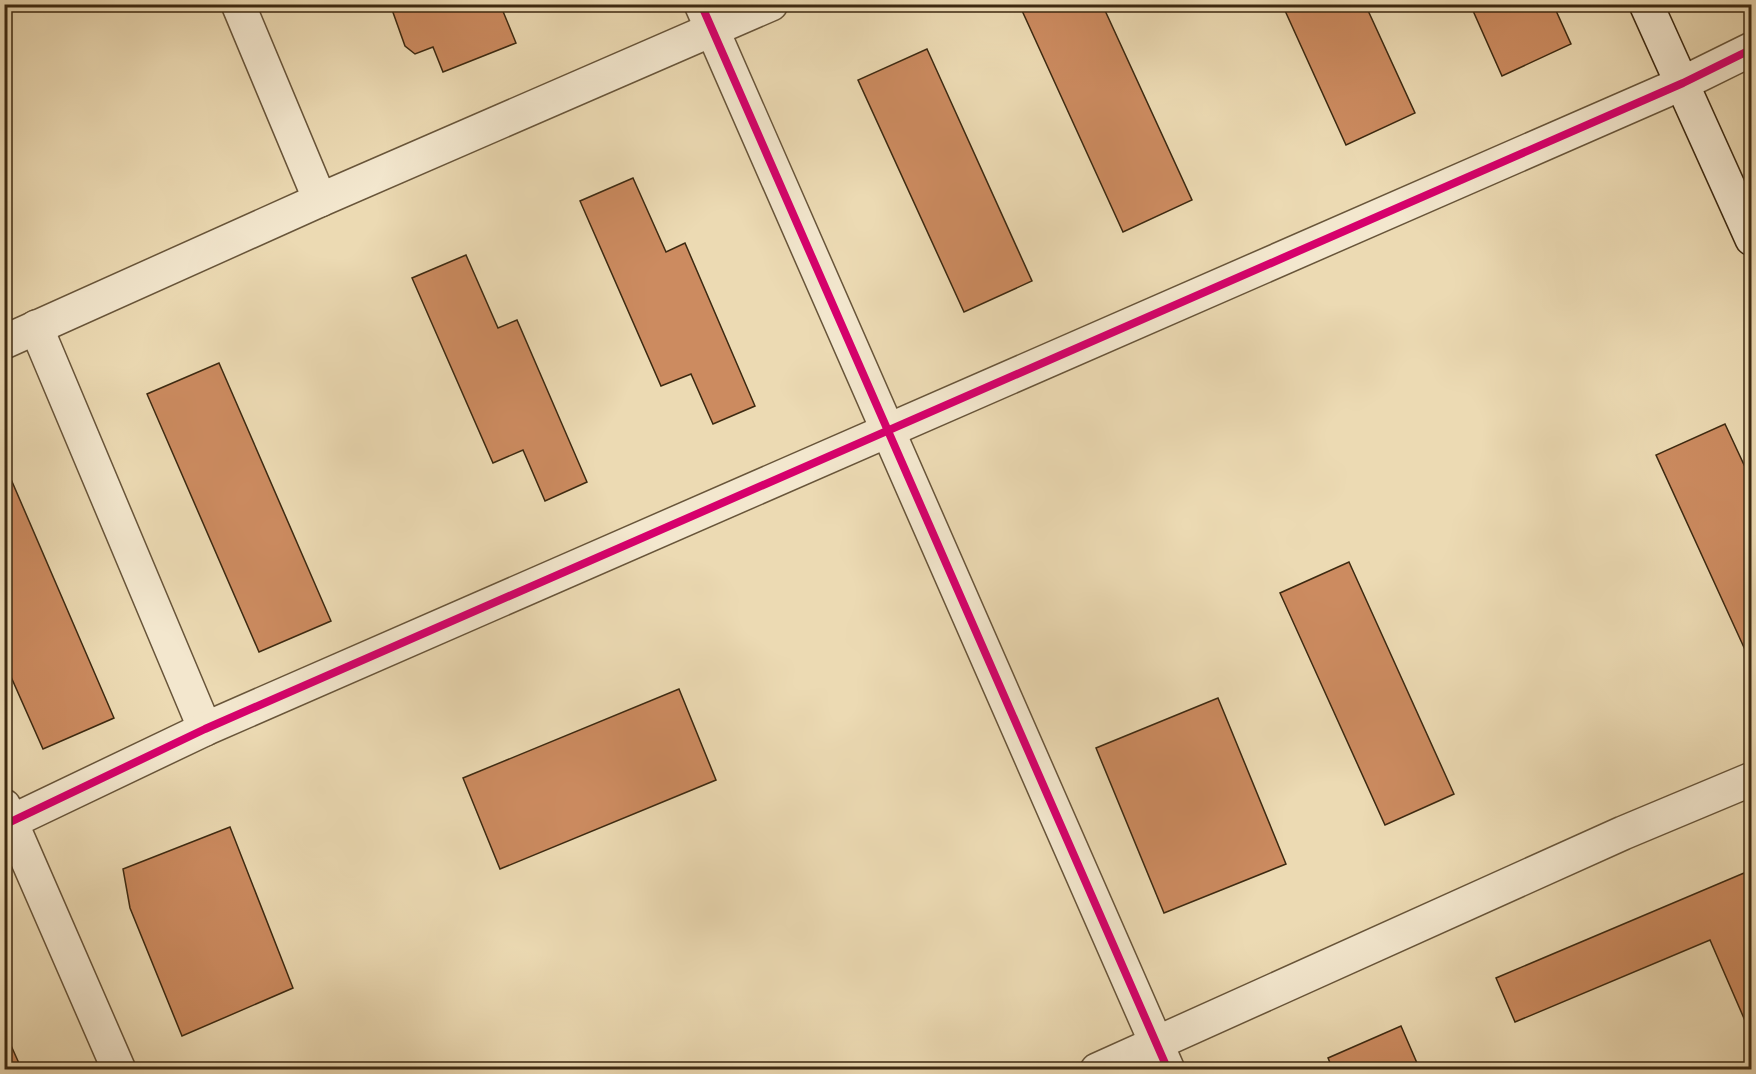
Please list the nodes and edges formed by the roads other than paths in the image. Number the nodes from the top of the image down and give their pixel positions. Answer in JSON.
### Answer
{"nodes":[{"id":1,"x":238,"y":4,"type":"edge"},
{"id":2,"x":771,"y":4,"type":"edge"},
{"id":3,"x":1646,"y":4,"type":"edge"},
{"id":4,"x":707,"y":17,"type":"edge"},
{"id":5,"x":1752,"y":49,"type":"edge"},
{"id":6,"x":1683,"y":83,"type":"junction"},
{"id":7,"x":321,"y":200,"type":"junction"},
{"id":8,"x":1752,"y":239,"type":"edge"},
{"id":9,"x":36,"y":327,"type":"junction"},
{"id":10,"x":4,"y":342,"type":"edge"},
{"id":11,"x":889,"y":431,"type":"junction"},
{"id":12,"x":205,"y":729,"type":"junction"},
{"id":13,"x":1752,"y":779,"type":"edge"},
{"id":14,"x":7,"y":818,"type":"edge"},
{"id":15,"x":1162,"y":1056,"type":"edge"},
{"id":16,"x":119,"y":1070,"type":"edge"},
{"id":17,"x":1097,"y":1070,"type":"edge"}],
"edges":[{"from":1,"to":7,"type":"street"},
{"from":2,"to":4,"type":"street"},
{"from":3,"to":6,"type":"street"},
{"from":4,"to":7,"type":"street"},
{"from":4,"to":11,"type":"street"},
{"from":5,"to":6,"type":"street"},
{"from":6,"to":8,"type":"street"},
{"from":6,"to":11,"type":"street"},
{"from":7,"to":9,"type":"street"},
{"from":9,"to":10,"type":"street"},
{"from":9,"to":12,"type":"street"},
{"from":11,"to":12,"type":"street"},
{"from":11,"to":15,"type":"street"},
{"from":12,"to":14,"type":"street"},
{"from":13,"to":15,"type":"street"},
{"from":14,"to":16,"type":"street"},
{"from":15,"to":17,"type":"street"}]}
